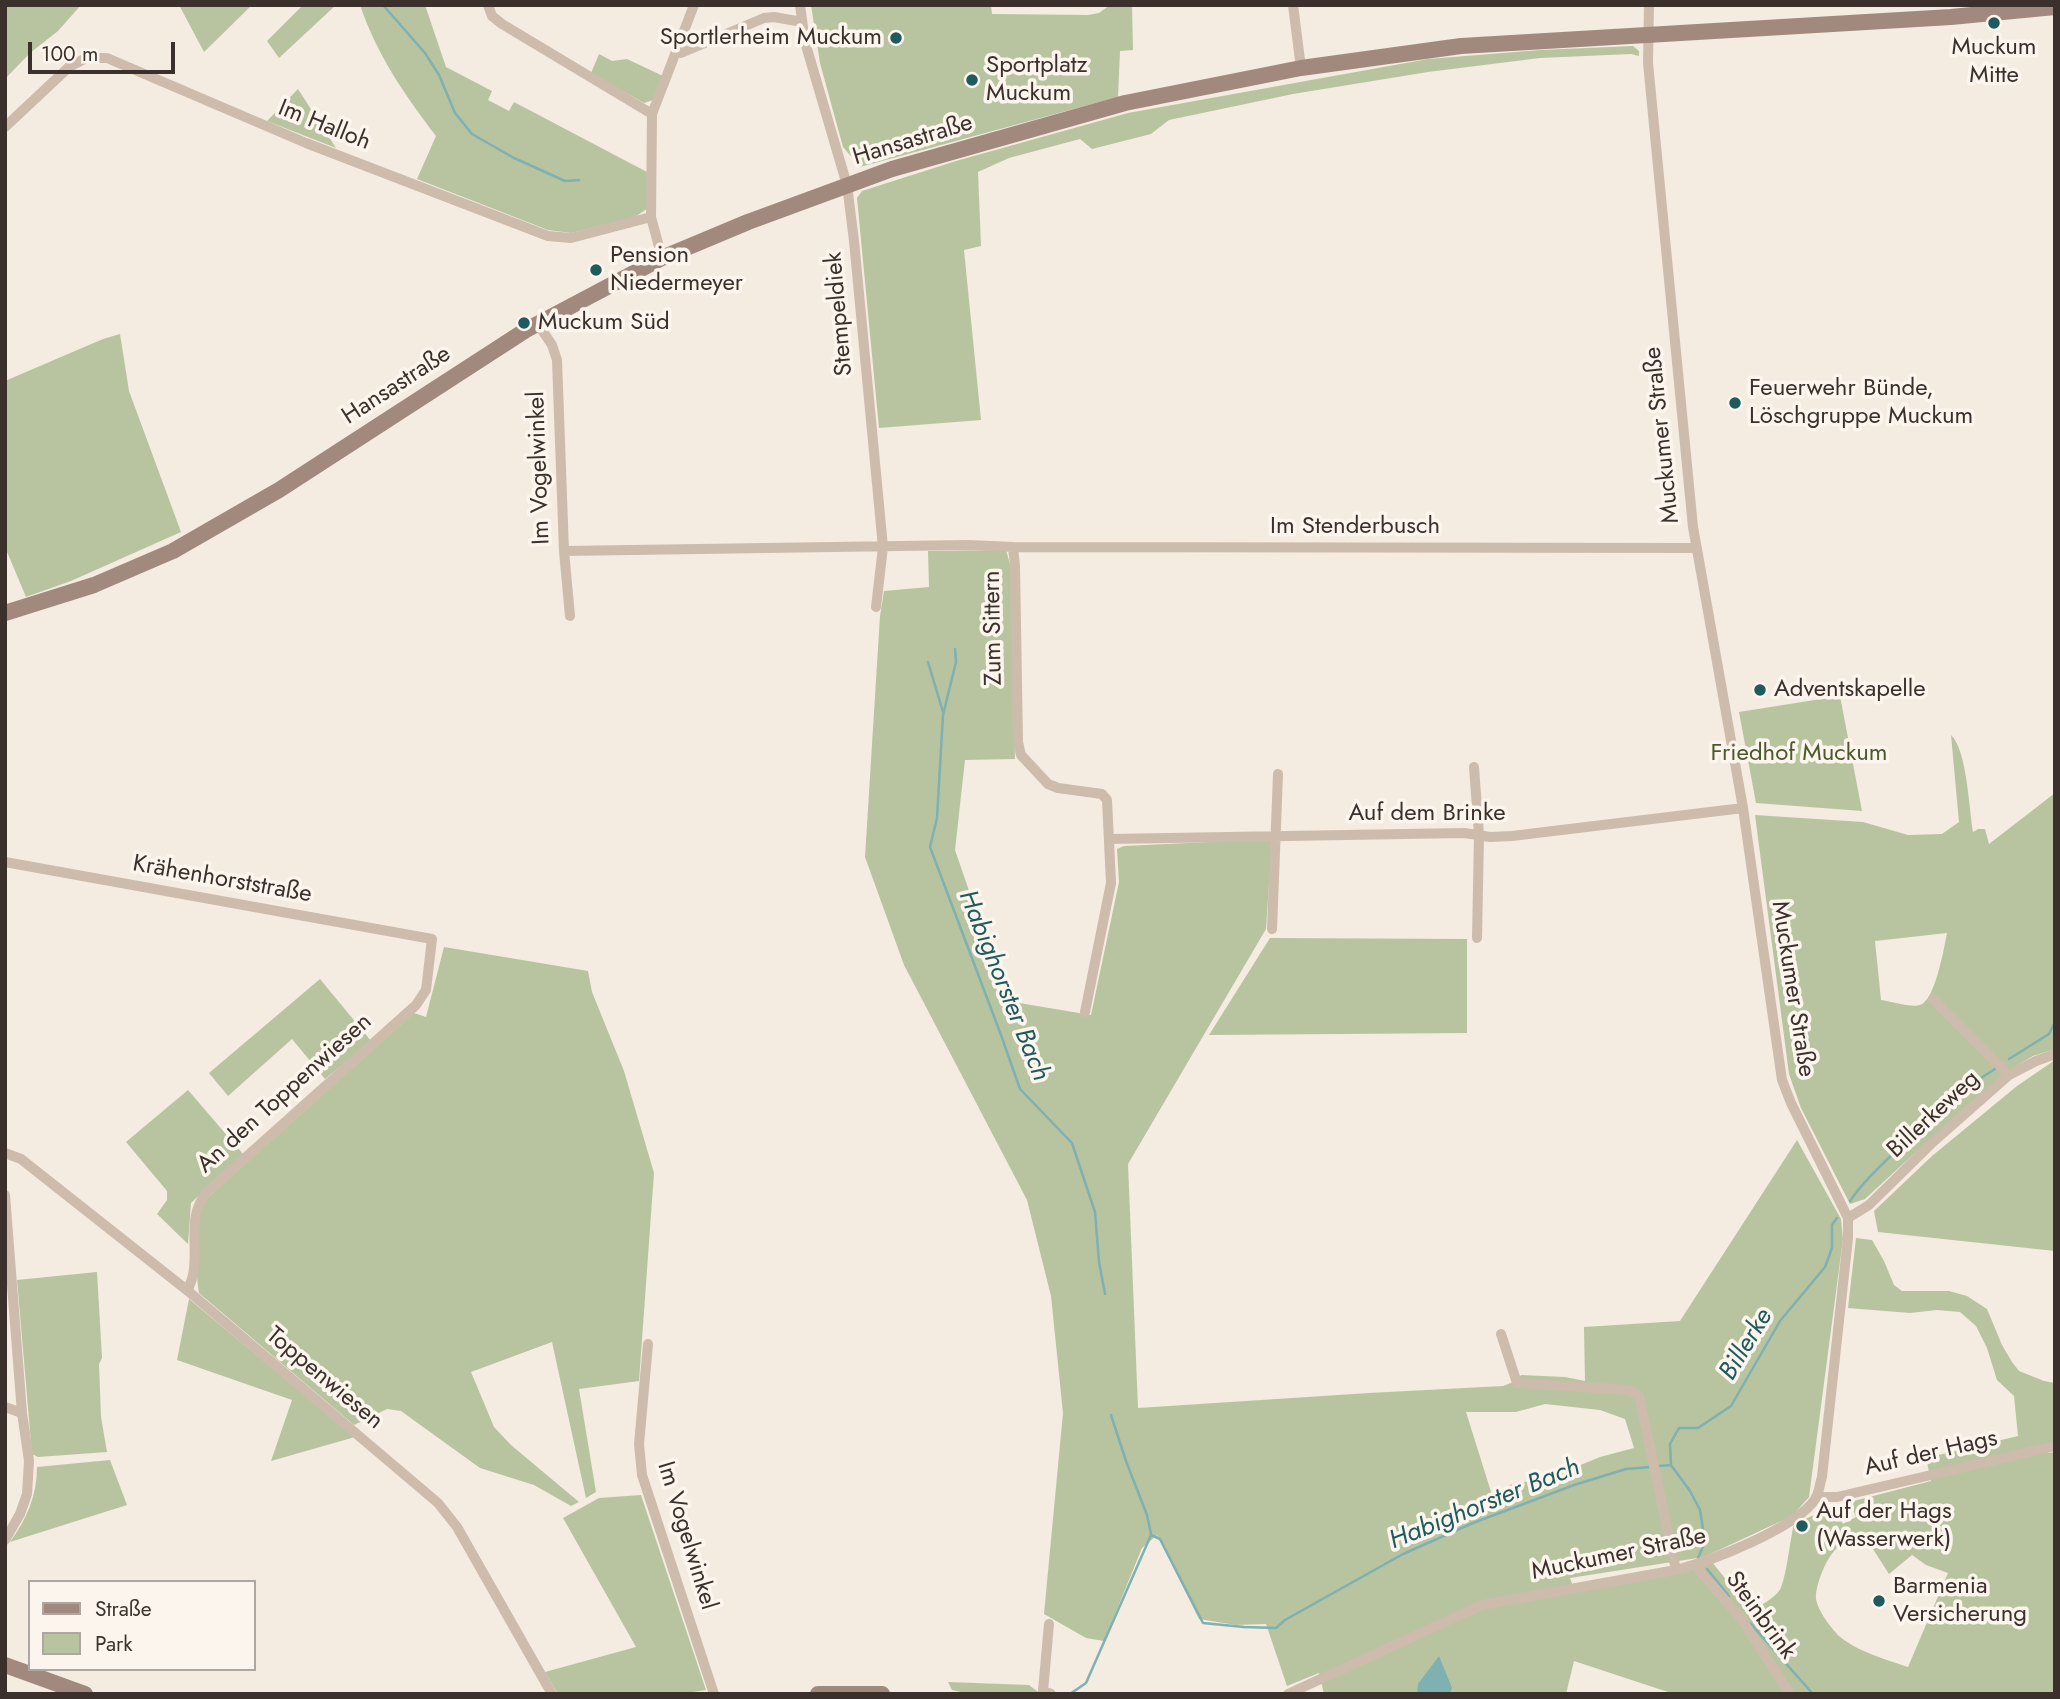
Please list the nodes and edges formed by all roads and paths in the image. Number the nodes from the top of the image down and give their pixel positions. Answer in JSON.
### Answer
{"nodes":[{"id":1,"x":488,"y":5,"type":"edge"},
{"id":2,"x":694,"y":5,"type":"edge"},
{"id":3,"x":800,"y":5,"type":"edge"},
{"id":4,"x":1293,"y":5,"type":"edge"},
{"id":5,"x":1649,"y":5,"type":"edge"},
{"id":6,"x":2055,"y":7,"type":"edge"},
{"id":7,"x":1969,"y":10,"type":"edge"},
{"id":8,"x":802,"y":22,"type":"junction"},
{"id":9,"x":1648,"y":35,"type":"junction"},
{"id":10,"x":676,"y":51,"type":"junction"},
{"id":11,"x":1301,"y":68,"type":"junction"},
{"id":12,"x":652,"y":114,"type":"junction"},
{"id":13,"x":5,"y":127,"type":"edge"},
{"id":14,"x":847,"y":185,"type":"junction"},
{"id":15,"x":651,"y":218,"type":"junction"},
{"id":16,"x":662,"y":258,"type":"junction"},
{"id":17,"x":538,"y":324,"type":"junction"},
{"id":18,"x":883,"y":547,"type":"junction"},
{"id":19,"x":1013,"y":547,"type":"junction"},
{"id":20,"x":1696,"y":548,"type":"junction"},
{"id":21,"x":564,"y":551,"type":"junction"},
{"id":22,"x":876,"y":607,"type":"dead end"},
{"id":23,"x":5,"y":613,"type":"edge"},
{"id":24,"x":570,"y":616,"type":"dead end"},
{"id":25,"x":1474,"y":767,"type":"dead end"},
{"id":26,"x":1278,"y":774,"type":"dead end"},
{"id":27,"x":1744,"y":808,"type":"junction"},
{"id":28,"x":1479,"y":835,"type":"junction"},
{"id":29,"x":1276,"y":836,"type":"junction"},
{"id":30,"x":1110,"y":839,"type":"junction"},
{"id":31,"x":5,"y":862,"type":"edge"},
{"id":32,"x":1272,"y":929,"type":"dead end"},
{"id":33,"x":1477,"y":938,"type":"dead end"},
{"id":34,"x":432,"y":939,"type":"joint"},
{"id":35,"x":1933,"y":999,"type":"dead end"},
{"id":36,"x":1085,"y":1012,"type":"dead end"},
{"id":37,"x":2055,"y":1055,"type":"edge"},
{"id":38,"x":2009,"y":1075,"type":"junction"},
{"id":39,"x":5,"y":1153,"type":"edge"},
{"id":40,"x":5,"y":1195,"type":"edge"},
{"id":41,"x":1848,"y":1218,"type":"junction"},
{"id":42,"x":188,"y":1291,"type":"junction"},
{"id":43,"x":1502,"y":1334,"type":"dead end"},
{"id":44,"x":648,"y":1344,"type":"dead end"},
{"id":45,"x":5,"y":1407,"type":"edge"},
{"id":46,"x":22,"y":1413,"type":"junction"},
{"id":47,"x":2055,"y":1446,"type":"edge"},
{"id":48,"x":1816,"y":1497,"type":"junction"},
{"id":49,"x":5,"y":1540,"type":"edge"},
{"id":50,"x":1695,"y":1565,"type":"junction"},
{"id":51,"x":1676,"y":1570,"type":"junction"},
{"id":52,"x":1049,"y":1624,"type":"dead end"},
{"id":53,"x":5,"y":1665,"type":"edge"},
{"id":54,"x":1044,"y":1693,"type":"edge"},
{"id":55,"x":85,"y":1694,"type":"edge"},
{"id":56,"x":552,"y":1694,"type":"edge"},
{"id":57,"x":714,"y":1694,"type":"edge"},
{"id":58,"x":818,"y":1694,"type":"edge"},
{"id":59,"x":882,"y":1694,"type":"edge"},
{"id":60,"x":1289,"y":1694,"type":"edge"},
{"id":61,"x":1790,"y":1694,"type":"edge"}],
"edges":[{"from":1,"to":12,"type":"street"},
{"from":2,"to":10,"type":"street"},
{"from":3,"to":8,"type":"street","name":"Stempeldiek"},
{"from":4,"to":11,"type":"street"},
{"from":5,"to":9,"type":"street","name":"Muckumer Straße"},
{"from":6,"to":7,"type":"main road","name":"Hansastraße"},
{"from":7,"to":9,"type":"main road","name":"Hansastraße"},
{"from":8,"to":10,"type":"street"},
{"from":8,"to":14,"type":"street","name":"Stempeldiek"},
{"from":9,"to":11,"type":"main road","name":"Hansastraße"},
{"from":9,"to":20,"type":"street","name":"Muckumer Straße"},
{"from":10,"to":12,"type":"street"},
{"from":11,"to":14,"type":"main road","name":"Hansastraße"},
{"from":12,"to":15,"type":"street"},
{"from":13,"to":15,"type":"street","name":"Im Halloh"},
{"from":14,"to":16,"type":"main road","name":"Hansastraße"},
{"from":14,"to":18,"type":"street","name":"Stempeldiek"},
{"from":15,"to":16,"type":"street"},
{"from":16,"to":17,"type":"main road","name":"Hansastraße"},
{"from":17,"to":21,"type":"street","name":"Im Vogelwinkel"},
{"from":17,"to":23,"type":"main road","name":"Hansastraße"},
{"from":18,"to":19,"type":"street","name":"Zum Sittern"},
{"from":18,"to":21,"type":"street","name":"Zum Sittern"},
{"from":18,"to":22,"type":"street","name":"Stempeldiek"},
{"from":19,"to":20,"type":"street","name":"Im Stenderbusch"},
{"from":19,"to":30,"type":"street","name":"Zum Sittern"},
{"from":20,"to":27,"type":"street","name":"Muckumer Straße"},
{"from":21,"to":24,"type":"street","name":"Im Vogelwinkel"},
{"from":25,"to":28,"type":"street"},
{"from":26,"to":29,"type":"street"},
{"from":27,"to":28,"type":"street","name":"Auf dem Brinke"},
{"from":27,"to":41,"type":"street","name":"Muckumer Straße"},
{"from":28,"to":29,"type":"street","name":"Auf dem Brinke"},
{"from":28,"to":33,"type":"street"},
{"from":29,"to":30,"type":"street","name":"Auf dem Brinke"},
{"from":29,"to":32,"type":"street"},
{"from":30,"to":36,"type":"street","name":"Zum Sittern"},
{"from":31,"to":34,"type":"street","name":"Krähenhorststraße"},
{"from":34,"to":42,"type":"street","name":"An den Toppenwiesen"},
{"from":35,"to":38,"type":"street"},
{"from":37,"to":38,"type":"street","name":"Billerkeweg"},
{"from":38,"to":41,"type":"street","name":"Billerkeweg"},
{"from":39,"to":42,"type":"street","name":"Toppenwiesen"},
{"from":40,"to":46,"type":"street"},
{"from":41,"to":48,"type":"street","name":"Muckumer Straße"},
{"from":42,"to":56,"type":"street","name":"Toppenwiesen"},
{"from":43,"to":51,"type":"street"},
{"from":44,"to":57,"type":"street","name":"Im Vogelwinkel"},
{"from":45,"to":46,"type":"street"},
{"from":46,"to":49,"type":"street"},
{"from":47,"to":48,"type":"street","name":"Auf der Hags"},
{"from":48,"to":50,"type":"street","name":"Muckumer Straße"},
{"from":50,"to":51,"type":"street","name":"Muckumer Straße"},
{"from":50,"to":61,"type":"street","name":"Steinbrink"},
{"from":51,"to":60,"type":"street","name":"Muckumer Straße"},
{"from":52,"to":54,"type":"street"},
{"from":53,"to":55,"type":"main road"},
{"from":58,"to":59,"type":"main road"}]}
